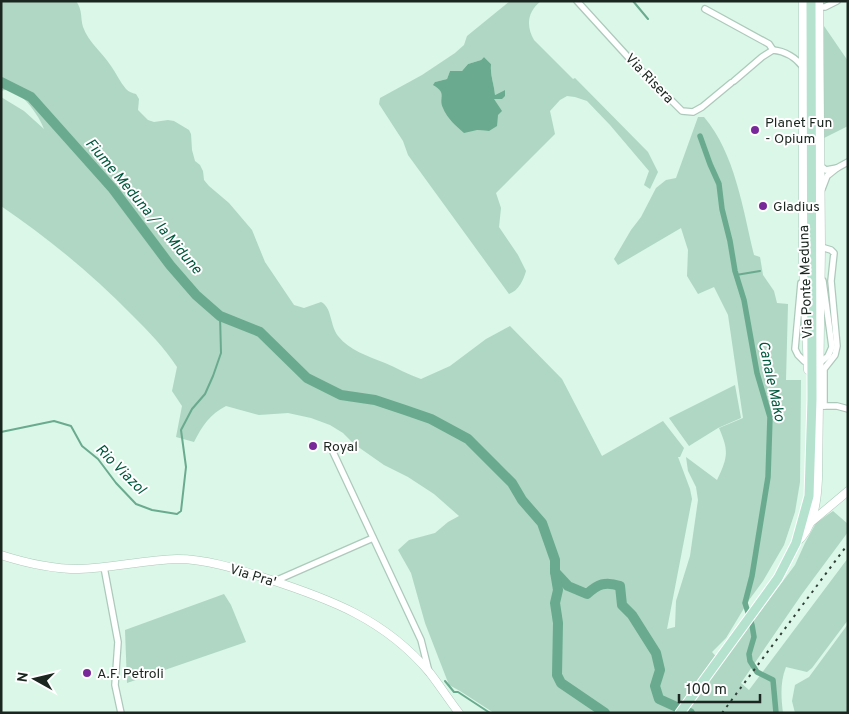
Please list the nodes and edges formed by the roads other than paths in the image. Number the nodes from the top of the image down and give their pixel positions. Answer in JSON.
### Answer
{"nodes":[{"id":1,"x":577,"y":1,"type":"edge"},
{"id":2,"x":803,"y":1,"type":"edge"},
{"id":3,"x":811,"y":1,"type":"edge"},
{"id":4,"x":837,"y":1,"type":"edge"},
{"id":5,"x":819,"y":4,"type":"edge"},
{"id":6,"x":706,"y":9,"type":"dead end"},
{"id":7,"x":804,"y":46,"type":"junction"},
{"id":8,"x":773,"y":50,"type":"junction"},
{"id":9,"x":787,"y":54,"type":"junction"},
{"id":10,"x":807,"y":66,"type":"junction"},
{"id":11,"x":848,"y":162,"type":"edge"},
{"id":12,"x":819,"y":165,"type":"junction"},
{"id":13,"x":837,"y":168,"type":"junction"},
{"id":14,"x":820,"y":203,"type":"junction"},
{"id":15,"x":821,"y":247,"type":"junction"},
{"id":16,"x":820,"y":259,"type":"junction"},
{"id":17,"x":803,"y":260,"type":"junction"},
{"id":18,"x":804,"y":360,"type":"dead end"},
{"id":19,"x":822,"y":361,"type":"dead end"},
{"id":20,"x":812,"y":399,"type":"junction"},
{"id":21,"x":822,"y":406,"type":"junction"},
{"id":22,"x":848,"y":409,"type":"edge"},
{"id":23,"x":333,"y":452,"type":"dead end"},
{"id":24,"x":848,"y":491,"type":"edge"},
{"id":25,"x":817,"y":499,"type":"junction"},
{"id":26,"x":834,"y":503,"type":"junction"},
{"id":27,"x":810,"y":523,"type":"junction"},
{"id":28,"x":373,"y":538,"type":"junction"},
{"id":29,"x":796,"y":543,"type":"junction"},
{"id":30,"x":1,"y":555,"type":"edge"},
{"id":31,"x":104,"y":567,"type":"junction"},
{"id":32,"x":275,"y":581,"type":"junction"},
{"id":33,"x":429,"y":672,"type":"junction"},
{"id":34,"x":122,"y":713,"type":"edge"},
{"id":35,"x":459,"y":713,"type":"edge"},
{"id":36,"x":680,"y":713,"type":"edge"}],
"edges":[{"from":1,"to":8,"type":"street","name":"Via Risera"},
{"from":2,"to":7,"type":"street","name":"Via Ponte Meduna"},
{"from":3,"to":10,"type":"main road"},
{"from":4,"to":5,"type":"street"},
{"from":5,"to":12,"type":"street","name":"Via Ponte Meduna"},
{"from":6,"to":8,"type":"street"},
{"from":7,"to":9,"type":"street"},
{"from":7,"to":10,"type":"street","name":"Via Ponte Meduna"},
{"from":8,"to":9,"type":"street"},
{"from":9,"to":10,"type":"street"},
{"from":10,"to":17,"type":"street","name":"Via Ponte Meduna"},
{"from":10,"to":20,"type":"main road","name":"Via Ponte Meduna"},
{"from":11,"to":13,"type":"street","name":"Via Ponte Meduna"},
{"from":12,"to":13,"type":"street"},
{"from":12,"to":14,"type":"street","name":"Via Ponte Meduna"},
{"from":13,"to":14,"type":"street","name":"Via Ponte Meduna"},
{"from":14,"to":15,"type":"street","name":"Via Ponte Meduna"},
{"from":15,"to":16,"type":"street","name":"Via Ponte Meduna"},
{"from":15,"to":21,"type":"street","name":"Via Ponte Meduna"},
{"from":16,"to":19,"type":"street","name":"Via Ponte Meduna"},
{"from":16,"to":21,"type":"street","name":"Via Ponte Meduna"},
{"from":17,"to":18,"type":"street"},
{"from":17,"to":20,"type":"street","name":"Via Ponte Meduna"},
{"from":20,"to":29,"type":"main road","name":"Via Ponte Meduna"},
{"from":21,"to":22,"type":"street"},
{"from":21,"to":25,"type":"street","name":"Via Ponte Meduna"},
{"from":23,"to":28,"type":"street"},
{"from":24,"to":26,"type":"street"},
{"from":25,"to":26,"type":"street"},
{"from":25,"to":27,"type":"street","name":"Via Ponte Meduna"},
{"from":26,"to":27,"type":"street"},
{"from":27,"to":29,"type":"street","name":"Via Ponte Meduna"},
{"from":28,"to":32,"type":"street"},
{"from":28,"to":33,"type":"street"},
{"from":29,"to":36,"type":"main road","name":"Via Ponte Meduna"},
{"from":30,"to":31,"type":"street","name":"Via Pra'"},
{"from":31,"to":32,"type":"street","name":"Via Pra'"},
{"from":31,"to":34,"type":"street"},
{"from":32,"to":33,"type":"street","name":"Via Pra'"},
{"from":33,"to":35,"type":"street","name":"Via Pra'"}]}
